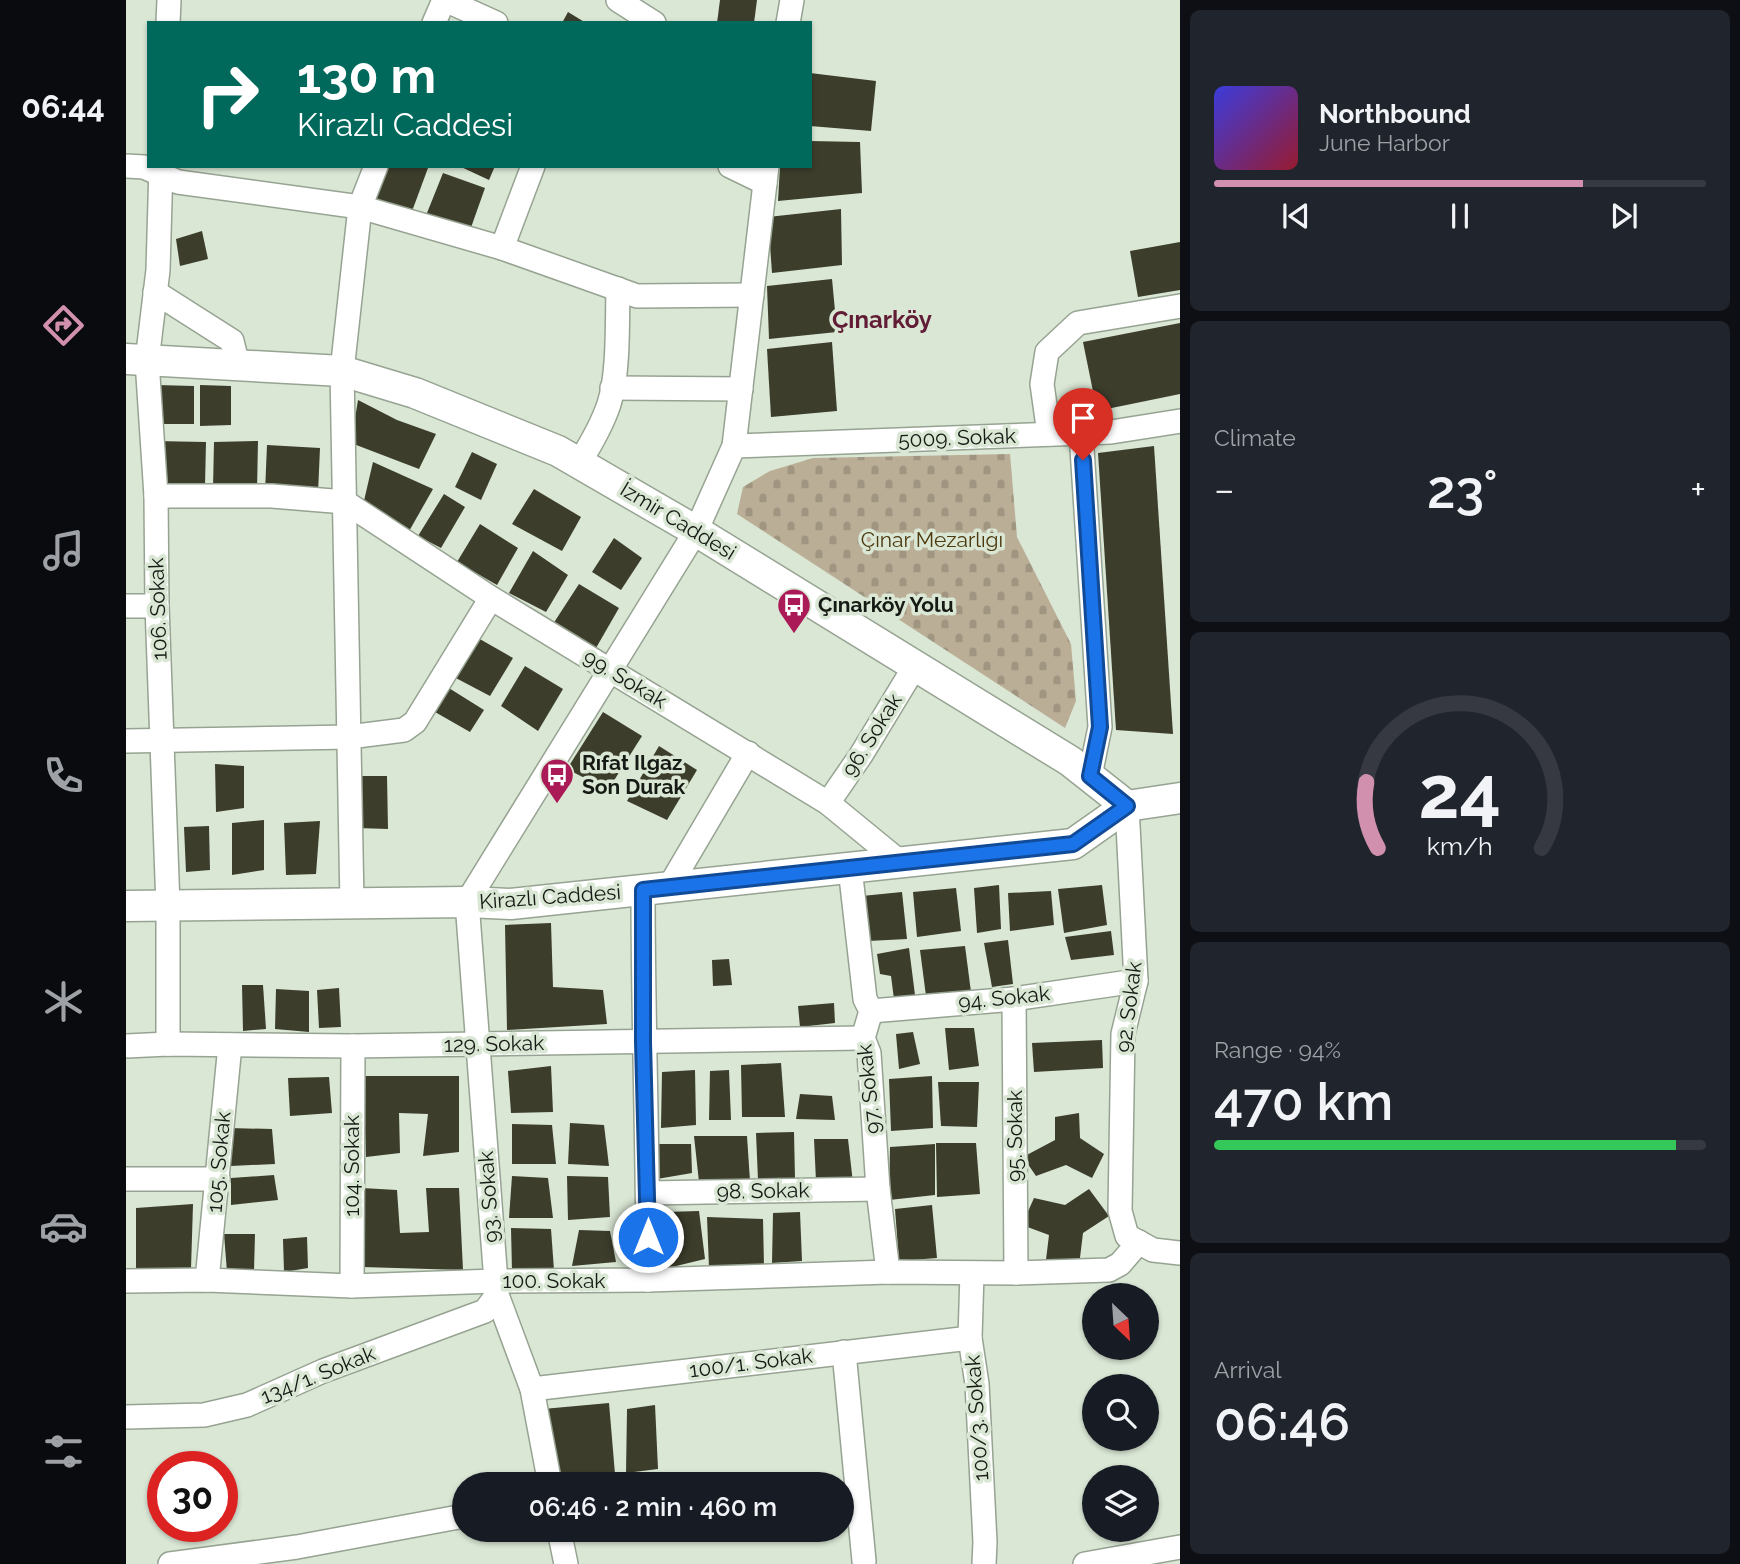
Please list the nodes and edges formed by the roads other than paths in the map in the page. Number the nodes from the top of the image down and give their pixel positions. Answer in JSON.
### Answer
{"nodes":[{"id":1,"x":169,"y":0,"type":"edge"},
{"id":2,"x":444,"y":0,"type":"edge"},
{"id":3,"x":618,"y":0,"type":"edge"},
{"id":4,"x":792,"y":0,"type":"edge"},
{"id":5,"x":168,"y":21,"type":"edge"},
{"id":6,"x":435,"y":21,"type":"edge"},
{"id":7,"x":491,"y":21,"type":"edge"},
{"id":8,"x":651,"y":21,"type":"edge"},
{"id":9,"x":788,"y":21,"type":"edge"},
{"id":10,"x":126,"y":166,"type":"edge"},
{"id":11,"x":147,"y":168,"type":"edge"},
{"id":12,"x":375,"y":168,"type":"edge"},
{"id":13,"x":532,"y":168,"type":"edge"},
{"id":14,"x":738,"y":168,"type":"edge"},
{"id":15,"x":161,"y":171,"type":"edge"},
{"id":16,"x":766,"y":175,"type":"edge"},
{"id":17,"x":360,"y":208,"type":"junction"},
{"id":18,"x":502,"y":248,"type":"junction"},
{"id":19,"x":618,"y":289,"type":"junction"},
{"id":20,"x":155,"y":292,"type":"junction"},
{"id":21,"x":752,"y":295,"type":"junction"},
{"id":22,"x":1180,"y":306,"type":"edge"},
{"id":23,"x":136,"y":360,"type":"edge"},
{"id":24,"x":238,"y":366,"type":"junction"},
{"id":25,"x":342,"y":371,"type":"junction"},
{"id":26,"x":612,"y":388,"type":"junction"},
{"id":27,"x":741,"y":389,"type":"junction"},
{"id":28,"x":1180,"y":421,"type":"edge"},
{"id":29,"x":1180,"y":432,"type":"edge"},
{"id":30,"x":1081,"y":433,"type":"junction"},
{"id":31,"x":1049,"y":434,"type":"junction"},
{"id":32,"x":734,"y":446,"type":"junction"},
{"id":33,"x":579,"y":463,"type":"junction"},
{"id":34,"x":156,"y":496,"type":"junction"},
{"id":35,"x":345,"y":502,"type":"junction"},
{"id":36,"x":696,"y":531,"type":"junction"},
{"id":37,"x":491,"y":598,"type":"junction"},
{"id":38,"x":126,"y":606,"type":"edge"},
{"id":39,"x":157,"y":606,"type":"junction"},
{"id":40,"x":915,"y":666,"type":"junction"},
{"id":41,"x":610,"y":670,"type":"junction"},
{"id":42,"x":349,"y":737,"type":"junction"},
{"id":43,"x":163,"y":740,"type":"junction"},
{"id":44,"x":126,"y":741,"type":"edge"},
{"id":45,"x":748,"y":753,"type":"junction"},
{"id":46,"x":1090,"y":776,"type":"junction"},
{"id":47,"x":1180,"y":798,"type":"edge"},
{"id":48,"x":828,"y":803,"type":"junction"},
{"id":49,"x":1127,"y":806,"type":"junction"},
{"id":50,"x":900,"y":862,"type":"junction"},
{"id":51,"x":850,"y":868,"type":"junction"},
{"id":52,"x":656,"y":888,"type":"junction"},
{"id":53,"x":467,"y":902,"type":"junction"},
{"id":54,"x":352,"y":904,"type":"junction"},
{"id":55,"x":126,"y":906,"type":"edge"},
{"id":56,"x":168,"y":906,"type":"junction"},
{"id":57,"x":1136,"y":981,"type":"junction"},
{"id":58,"x":1014,"y":999,"type":"junction"},
{"id":59,"x":871,"y":1011,"type":"junction"},
{"id":60,"x":863,"y":1038,"type":"junction"},
{"id":61,"x":643,"y":1042,"type":"junction"},
{"id":62,"x":168,"y":1044,"type":"junction"},
{"id":63,"x":230,"y":1045,"type":"junction"},
{"id":64,"x":477,"y":1045,"type":"junction"},
{"id":65,"x":126,"y":1046,"type":"edge"},
{"id":66,"x":353,"y":1046,"type":"junction"},
{"id":67,"x":126,"y":1179,"type":"edge"},
{"id":68,"x":218,"y":1179,"type":"junction"},
{"id":69,"x":878,"y":1189,"type":"junction"},
{"id":70,"x":648,"y":1193,"type":"junction"},
{"id":71,"x":1139,"y":1242,"type":"junction"},
{"id":72,"x":1180,"y":1253,"type":"edge"},
{"id":73,"x":887,"y":1272,"type":"junction"},
{"id":74,"x":972,"y":1273,"type":"junction"},
{"id":75,"x":1016,"y":1273,"type":"junction"},
{"id":76,"x":207,"y":1280,"type":"junction"},
{"id":77,"x":648,"y":1280,"type":"junction"},
{"id":78,"x":126,"y":1281,"type":"edge"},
{"id":79,"x":352,"y":1286,"type":"junction"},
{"id":80,"x":496,"y":1288,"type":"junction"},
{"id":81,"x":970,"y":1338,"type":"junction"},
{"id":82,"x":844,"y":1352,"type":"junction"},
{"id":83,"x":532,"y":1389,"type":"junction"},
{"id":84,"x":126,"y":1416,"type":"edge"},
{"id":85,"x":549,"y":1472,"type":"edge"},
{"id":86,"x":452,"y":1518,"type":"edge"},
{"id":87,"x":561,"y":1542,"type":"edge"},
{"id":88,"x":1180,"y":1547,"type":"edge"},
{"id":89,"x":864,"y":1561,"type":"dead end"},
{"id":90,"x":170,"y":1564,"type":"edge"},
{"id":91,"x":566,"y":1564,"type":"edge"},
{"id":92,"x":984,"y":1564,"type":"edge"},
{"id":93,"x":1085,"y":1564,"type":"edge"}],
"edges":[{"from":1,"to":5,"type":"street"},
{"from":2,"to":6,"type":"street"},
{"from":2,"to":7,"type":"street"},
{"from":3,"to":8,"type":"street"},
{"from":4,"to":9,"type":"street"},
{"from":10,"to":11,"type":"street"},
{"from":12,"to":17,"type":"street"},
{"from":13,"to":18,"type":"street"},
{"from":14,"to":16,"type":"street"},
{"from":15,"to":17,"type":"street"},
{"from":15,"to":20,"type":"street","name":"106. Sokak"},
{"from":16,"to":21,"type":"street"},
{"from":17,"to":18,"type":"street"},
{"from":17,"to":25,"type":"street"},
{"from":18,"to":19,"type":"street"},
{"from":19,"to":21,"type":"street"},
{"from":19,"to":26,"type":"street"},
{"from":20,"to":23,"type":"street","name":"106. Sokak"},
{"from":20,"to":24,"type":"street"},
{"from":21,"to":27,"type":"street"},
{"from":22,"to":31,"type":"street"},
{"from":23,"to":24,"type":"main road","name":"İzmir Caddesi"},
{"from":23,"to":34,"type":"street","name":"106. Sokak"},
{"from":24,"to":25,"type":"main road","name":"İzmir Caddesi"},
{"from":25,"to":33,"type":"main road","name":"İzmir Caddesi"},
{"from":25,"to":35,"type":"street"},
{"from":26,"to":27,"type":"street"},
{"from":26,"to":33,"type":"street"},
{"from":27,"to":32,"type":"street"},
{"from":28,"to":29,"type":"street"},
{"from":28,"to":30,"type":"street","name":"5009. Sokak"},
{"from":30,"to":31,"type":"street","name":"5009. Sokak"},
{"from":30,"to":46,"type":"street"},
{"from":31,"to":32,"type":"street","name":"5009. Sokak"},
{"from":32,"to":36,"type":"street"},
{"from":33,"to":36,"type":"main road","name":"İzmir Caddesi"},
{"from":34,"to":35,"type":"street"},
{"from":34,"to":39,"type":"street","name":"106. Sokak"},
{"from":35,"to":37,"type":"street","name":"99. Sokak"},
{"from":35,"to":42,"type":"street"},
{"from":36,"to":40,"type":"main road","name":"İzmir Caddesi"},
{"from":36,"to":41,"type":"street"},
{"from":37,"to":41,"type":"street","name":"99. Sokak"},
{"from":37,"to":42,"type":"street"},
{"from":38,"to":39,"type":"street"},
{"from":39,"to":43,"type":"street","name":"106. Sokak"},
{"from":40,"to":46,"type":"main road","name":"İzmir Caddesi"},
{"from":40,"to":48,"type":"street","name":"96. Sokak"},
{"from":41,"to":45,"type":"street","name":"99. Sokak"},
{"from":41,"to":53,"type":"street"},
{"from":42,"to":43,"type":"street"},
{"from":42,"to":54,"type":"street"},
{"from":43,"to":44,"type":"street"},
{"from":43,"to":56,"type":"street","name":"106. Sokak"},
{"from":45,"to":48,"type":"street","name":"99. Sokak"},
{"from":45,"to":52,"type":"street"},
{"from":46,"to":49,"type":"main road","name":"İzmir Caddesi"},
{"from":47,"to":49,"type":"main road"},
{"from":48,"to":50,"type":"street","name":"99. Sokak"},
{"from":49,"to":50,"type":"main road","name":"Kirazlı Caddesi"},
{"from":49,"to":57,"type":"street","name":"92. Sokak"},
{"from":50,"to":51,"type":"main road","name":"Kirazlı Caddesi"},
{"from":51,"to":52,"type":"main road","name":"Kirazlı Caddesi"},
{"from":51,"to":59,"type":"street"},
{"from":52,"to":53,"type":"main road","name":"Kirazlı Caddesi"},
{"from":52,"to":61,"type":"street"},
{"from":53,"to":54,"type":"main road","name":"Kirazlı Caddesi"},
{"from":53,"to":64,"type":"street","name":"93. Sokak"},
{"from":54,"to":56,"type":"main road","name":"Kirazlı Caddesi"},
{"from":55,"to":56,"type":"main road","name":"Kirazlı Caddesi"},
{"from":56,"to":62,"type":"street","name":"106. Sokak"},
{"from":57,"to":58,"type":"street","name":"94. Sokak"},
{"from":57,"to":71,"type":"street","name":"92. Sokak"},
{"from":58,"to":59,"type":"street","name":"94. Sokak"},
{"from":58,"to":75,"type":"street","name":"95. Sokak"},
{"from":59,"to":60,"type":"street","name":"97. Sokak"},
{"from":60,"to":61,"type":"street","name":"129. Sokak"},
{"from":60,"to":69,"type":"street","name":"97. Sokak"},
{"from":61,"to":64,"type":"street","name":"129. Sokak"},
{"from":61,"to":70,"type":"street"},
{"from":62,"to":63,"type":"street","name":"129. Sokak"},
{"from":62,"to":65,"type":"street","name":"129. Sokak"},
{"from":63,"to":66,"type":"street","name":"129. Sokak"},
{"from":63,"to":68,"type":"street","name":"105. Sokak"},
{"from":64,"to":66,"type":"street","name":"129. Sokak"},
{"from":64,"to":80,"type":"street","name":"93. Sokak"},
{"from":66,"to":79,"type":"street","name":"104. Sokak"},
{"from":67,"to":68,"type":"street"},
{"from":68,"to":76,"type":"street","name":"105. Sokak"},
{"from":69,"to":70,"type":"street","name":"98. Sokak"},
{"from":69,"to":73,"type":"street","name":"97. Sokak"},
{"from":70,"to":77,"type":"street"},
{"from":71,"to":72,"type":"street"},
{"from":71,"to":75,"type":"street","name":"100. Sokak"},
{"from":73,"to":74,"type":"street","name":"100. Sokak"},
{"from":73,"to":77,"type":"street","name":"100. Sokak"},
{"from":74,"to":75,"type":"street","name":"100. Sokak"},
{"from":74,"to":81,"type":"street","name":"100/3. Sokak"},
{"from":76,"to":78,"type":"street","name":"100. Sokak"},
{"from":76,"to":79,"type":"street","name":"100. Sokak"},
{"from":77,"to":80,"type":"street","name":"100. Sokak"},
{"from":79,"to":80,"type":"street","name":"100. Sokak"},
{"from":80,"to":83,"type":"street","name":"93. Sokak"},
{"from":80,"to":84,"type":"street","name":"134/1. Sokak"},
{"from":81,"to":82,"type":"street","name":"100/1. Sokak"},
{"from":81,"to":92,"type":"street","name":"100/3. Sokak"},
{"from":82,"to":83,"type":"street","name":"100/1. Sokak"},
{"from":82,"to":89,"type":"street"},
{"from":83,"to":85,"type":"street","name":"93. Sokak"},
{"from":86,"to":90,"type":"street"},
{"from":87,"to":91,"type":"street"},
{"from":88,"to":93,"type":"street"}]}
